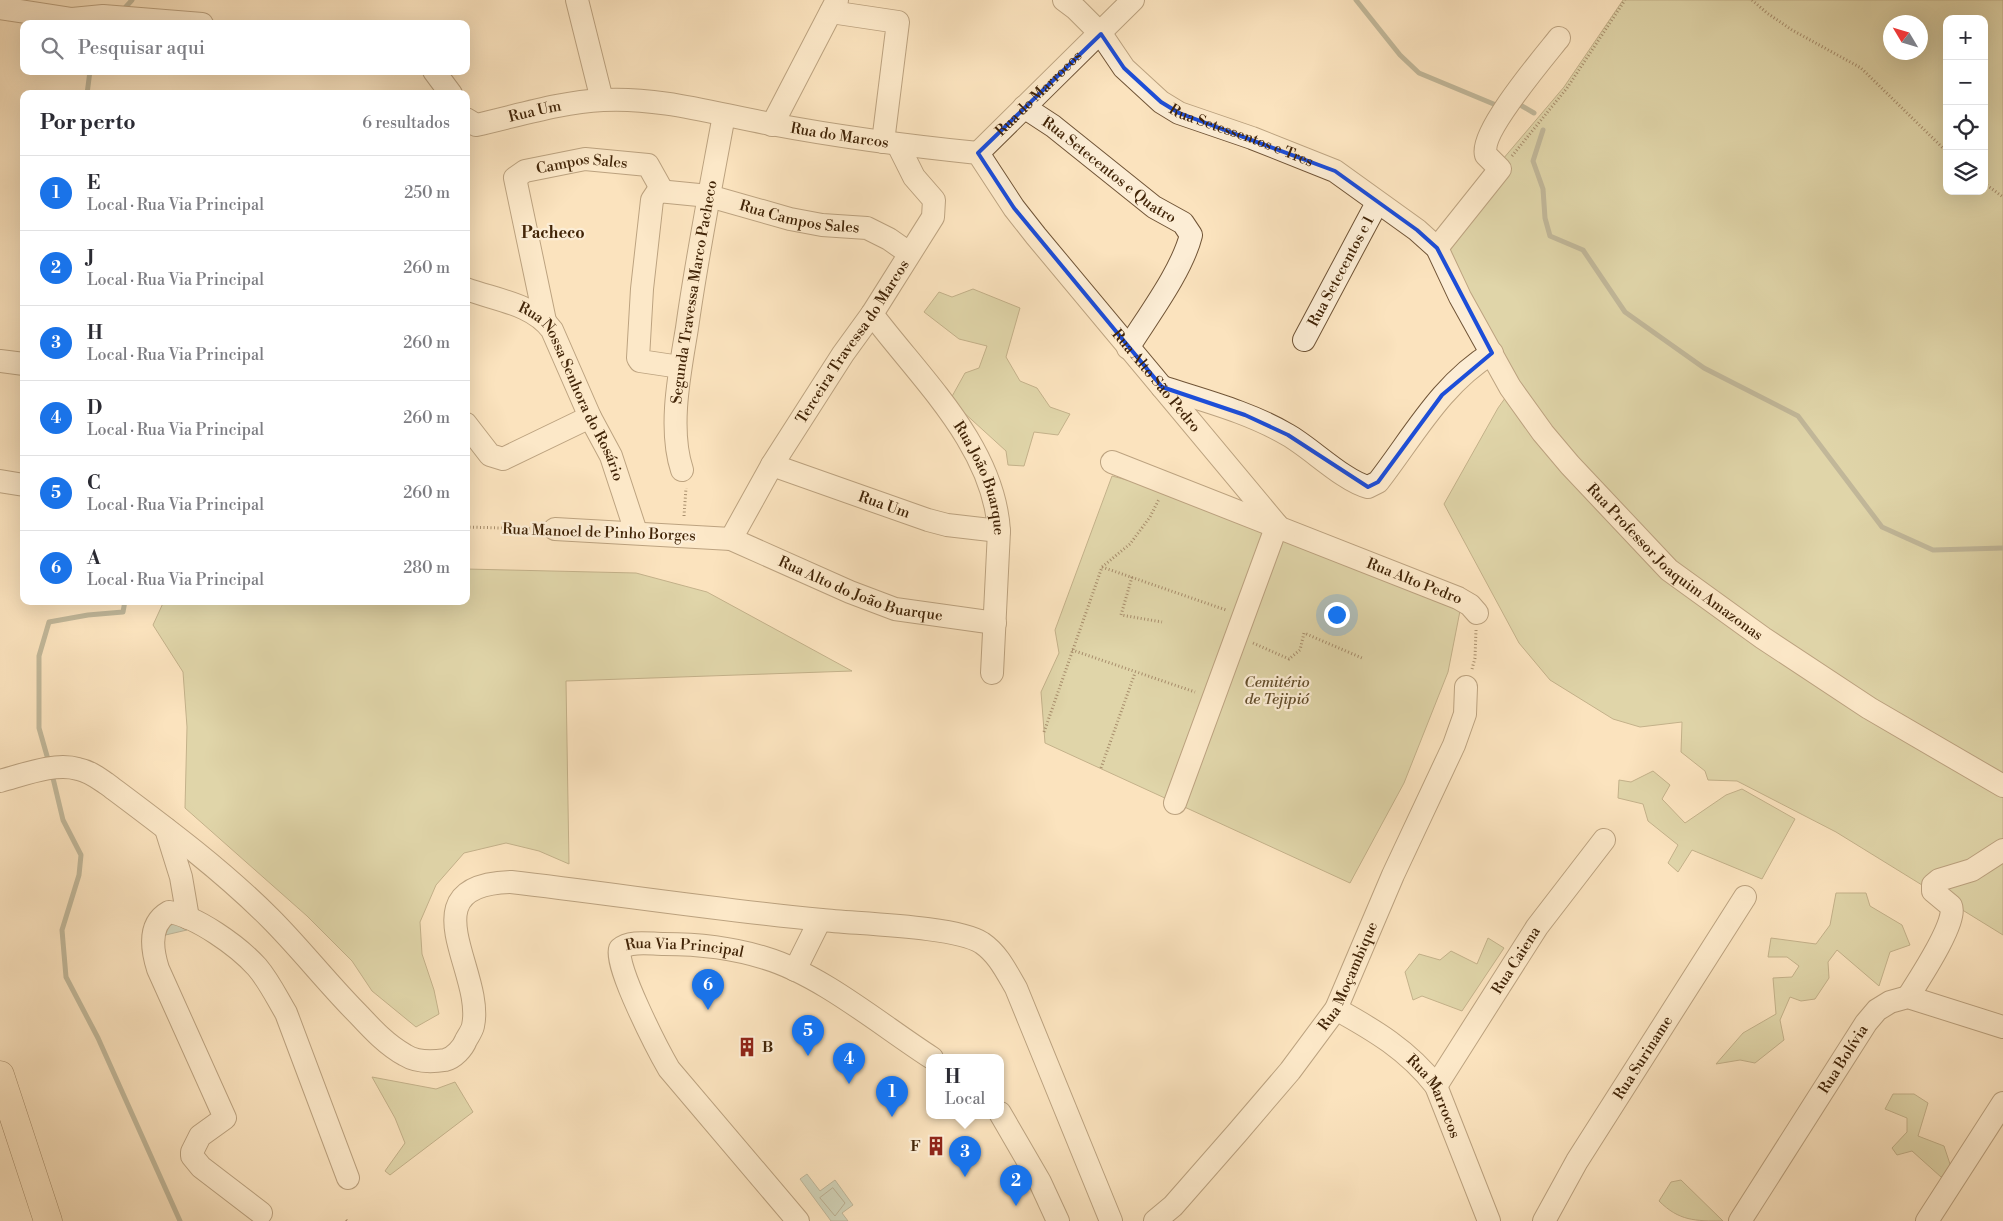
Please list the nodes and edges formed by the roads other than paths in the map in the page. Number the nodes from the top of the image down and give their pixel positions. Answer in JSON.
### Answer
{"nodes":[{"id":1,"x":576,"y":0,"type":"edge"},
{"id":2,"x":1064,"y":0,"type":"edge"},
{"id":3,"x":1134,"y":0,"type":"edge"},
{"id":4,"x":834,"y":6,"type":"edge"},
{"id":5,"x":0,"y":8,"type":"edge"},
{"id":6,"x":159,"y":20,"type":"edge"},
{"id":7,"x":1101,"y":34,"type":"junction"},
{"id":8,"x":1559,"y":38,"type":"dead end"},
{"id":9,"x":437,"y":75,"type":"edge"},
{"id":10,"x":448,"y":90,"type":"edge"},
{"id":11,"x":602,"y":100,"type":"junction"},
{"id":12,"x":1024,"y":107,"type":"junction"},
{"id":13,"x":724,"y":115,"type":"junction"},
{"id":14,"x":470,"y":125,"type":"edge"},
{"id":15,"x":772,"y":125,"type":"junction"},
{"id":16,"x":891,"y":144,"type":"junction"},
{"id":17,"x":978,"y":152,"type":"junction"},
{"id":18,"x":659,"y":192,"type":"junction"},
{"id":19,"x":709,"y":196,"type":"junction"},
{"id":20,"x":1377,"y":202,"type":"junction"},
{"id":21,"x":1437,"y":248,"type":"junction"},
{"id":22,"x":909,"y":253,"type":"junction"},
{"id":23,"x":470,"y":290,"type":"edge"},
{"id":24,"x":872,"y":314,"type":"junction"},
{"id":25,"x":545,"y":321,"type":"junction"},
{"id":26,"x":1304,"y":340,"type":"dead end"},
{"id":27,"x":1128,"y":348,"type":"junction"},
{"id":28,"x":1492,"y":353,"type":"junction"},
{"id":29,"x":0,"y":361,"type":"edge"},
{"id":30,"x":20,"y":364,"type":"edge"},
{"id":31,"x":680,"y":367,"type":"junction"},
{"id":32,"x":1162,"y":387,"type":"junction"},
{"id":33,"x":590,"y":417,"type":"junction"},
{"id":34,"x":470,"y":429,"type":"edge"},
{"id":35,"x":1112,"y":462,"type":"dead end"},
{"id":36,"x":772,"y":465,"type":"junction"},
{"id":37,"x":682,"y":470,"type":"road end"},
{"id":38,"x":0,"y":480,"type":"edge"},
{"id":39,"x":20,"y":484,"type":"edge"},
{"id":40,"x":1277,"y":525,"type":"junction"},
{"id":41,"x":555,"y":530,"type":"road end"},
{"id":42,"x":999,"y":531,"type":"junction"},
{"id":43,"x":636,"y":532,"type":"junction"},
{"id":44,"x":731,"y":539,"type":"junction"},
{"id":45,"x":1477,"y":612,"type":"road end"},
{"id":46,"x":995,"y":623,"type":"junction"},
{"id":47,"x":992,"y":673,"type":"dead end"},
{"id":48,"x":1466,"y":687,"type":"road end"},
{"id":49,"x":0,"y":781,"type":"edge"},
{"id":50,"x":2003,"y":786,"type":"edge"},
{"id":51,"x":1175,"y":803,"type":"dead end"},
{"id":52,"x":166,"y":829,"type":"junction"},
{"id":53,"x":1604,"y":840,"type":"dead end"},
{"id":54,"x":2003,"y":850,"type":"edge"},
{"id":55,"x":1745,"y":897,"type":"dead end"},
{"id":56,"x":188,"y":918,"type":"junction"},
{"id":57,"x":820,"y":920,"type":"junction"},
{"id":58,"x":799,"y":961,"type":"junction"},
{"id":59,"x":1908,"y":997,"type":"junction"},
{"id":60,"x":1336,"y":1008,"type":"junction"},
{"id":61,"x":2003,"y":1027,"type":"edge"},
{"id":62,"x":926,"y":1054,"type":"edge"},
{"id":63,"x":0,"y":1075,"type":"edge"},
{"id":64,"x":1436,"y":1086,"type":"junction"},
{"id":65,"x":2003,"y":1103,"type":"edge"},
{"id":66,"x":1003,"y":1119,"type":"edge"},
{"id":67,"x":348,"y":1178,"type":"dead end"},
{"id":68,"x":261,"y":1213,"type":"dead end"},
{"id":69,"x":48,"y":1221,"type":"edge"},
{"id":70,"x":798,"y":1221,"type":"edge"},
{"id":71,"x":1058,"y":1221,"type":"edge"},
{"id":72,"x":1111,"y":1221,"type":"edge"},
{"id":73,"x":1155,"y":1221,"type":"edge"},
{"id":74,"x":1489,"y":1221,"type":"edge"},
{"id":75,"x":1544,"y":1221,"type":"edge"},
{"id":76,"x":1740,"y":1221,"type":"edge"},
{"id":77,"x":1927,"y":1221,"type":"edge"}],
"edges":[{"from":1,"to":11,"type":"street"},
{"from":2,"to":7,"type":"street","name":"Rua Setessentos e Tres"},
{"from":3,"to":7,"type":"street","name":"Rua do Marrocos"},
{"from":4,"to":15,"type":"street"},
{"from":4,"to":16,"type":"street"},
{"from":5,"to":6,"type":"street"},
{"from":7,"to":12,"type":"street","name":"Rua do Marrocos"},
{"from":7,"to":20,"type":"street","name":"Rua Setessentos e Tres"},
{"from":8,"to":21,"type":"street"},
{"from":9,"to":10,"type":"street"},
{"from":11,"to":13,"type":"street","name":"Rua do Marcos"},
{"from":11,"to":14,"type":"street","name":"Rua Um"},
{"from":12,"to":17,"type":"street","name":"Rua do Marrocos"},
{"from":12,"to":27,"type":"street","name":"Rua Setecentos e Quatro"},
{"from":13,"to":15,"type":"street","name":"Rua do Marcos"},
{"from":13,"to":19,"type":"street","name":"Segunda Travessa Marco Pacheco"},
{"from":15,"to":16,"type":"street","name":"Rua do Marcos"},
{"from":16,"to":17,"type":"street","name":"Rua do Marcos"},
{"from":16,"to":22,"type":"street","name":"Terceira Travessa do Marcos"},
{"from":17,"to":27,"type":"street","name":"Rua Alto São Pedro"},
{"from":18,"to":19,"type":"street","name":"Rua Campos Sales"},
{"from":18,"to":25,"type":"street","name":"Campos Sales"},
{"from":18,"to":31,"type":"street"},
{"from":19,"to":22,"type":"street","name":"Rua Campos Sales"},
{"from":19,"to":31,"type":"street","name":"Segunda Travessa Marco Pacheco"},
{"from":20,"to":21,"type":"street","name":"Rua Setessentos e Tres"},
{"from":20,"to":26,"type":"street","name":"Rua Setecentos e 1"},
{"from":21,"to":28,"type":"street","name":"Rua Professor Joaquim Amazonas"},
{"from":22,"to":24,"type":"street","name":"Terceira Travessa do Marcos"},
{"from":23,"to":25,"type":"street","name":"Rua Nossa Senhora do Rosário"},
{"from":24,"to":36,"type":"street","name":"Terceira Travessa do Marcos"},
{"from":24,"to":42,"type":"street","name":"Rua João Buarque"},
{"from":25,"to":33,"type":"street","name":"Rua Nossa Senhora do Rosário"},
{"from":27,"to":32,"type":"street","name":"Rua Alto São Pedro"},
{"from":28,"to":32,"type":"street"},
{"from":28,"to":50,"type":"street","name":"Rua Professor Joaquim Amazonas"},
{"from":29,"to":30,"type":"street"},
{"from":31,"to":37,"type":"street","name":"Segunda Travessa Marco Pacheco"},
{"from":32,"to":40,"type":"street","name":"Rua Alto São Pedro"},
{"from":33,"to":34,"type":"street"},
{"from":33,"to":43,"type":"street","name":"Rua Nossa Senhora do Rosário"},
{"from":35,"to":40,"type":"street"},
{"from":36,"to":42,"type":"street","name":"Rua Um"},
{"from":36,"to":44,"type":"street","name":"Terceira Travessa do Marcos"},
{"from":38,"to":39,"type":"street"},
{"from":40,"to":45,"type":"street","name":"Rua Alto Pedro"},
{"from":40,"to":51,"type":"street"},
{"from":41,"to":43,"type":"street","name":"Rua Manoel de Pinho Borges"},
{"from":42,"to":46,"type":"street","name":"Rua João Buarque"},
{"from":43,"to":44,"type":"street","name":"Rua Manoel de Pinho Borges"},
{"from":44,"to":46,"type":"street","name":"Rua Alto do João Buarque"},
{"from":46,"to":47,"type":"street","name":"Rua João Buarque"},
{"from":48,"to":60,"type":"street","name":"Rua Moçambique"},
{"from":49,"to":52,"type":"street"},
{"from":52,"to":56,"type":"street"},
{"from":52,"to":57,"type":"street"},
{"from":53,"to":64,"type":"street","name":"Rua Caiena"},
{"from":54,"to":59,"type":"street"},
{"from":55,"to":75,"type":"street","name":"Rua Suriname"},
{"from":56,"to":67,"type":"street"},
{"from":56,"to":68,"type":"street"},
{"from":57,"to":58,"type":"street"},
{"from":57,"to":72,"type":"street"},
{"from":58,"to":62,"type":"street","name":"Rua Via Principal"},
{"from":58,"to":70,"type":"street","name":"Rua Via Principal"},
{"from":59,"to":61,"type":"street"},
{"from":59,"to":76,"type":"street","name":"Rua Bolívia"},
{"from":60,"to":64,"type":"street","name":"Rua Marrocos"},
{"from":60,"to":73,"type":"street","name":"Rua Moçambique"},
{"from":63,"to":69,"type":"main road"},
{"from":64,"to":74,"type":"street","name":"Rua Marrocos"},
{"from":65,"to":77,"type":"street"},
{"from":66,"to":71,"type":"street"}]}
